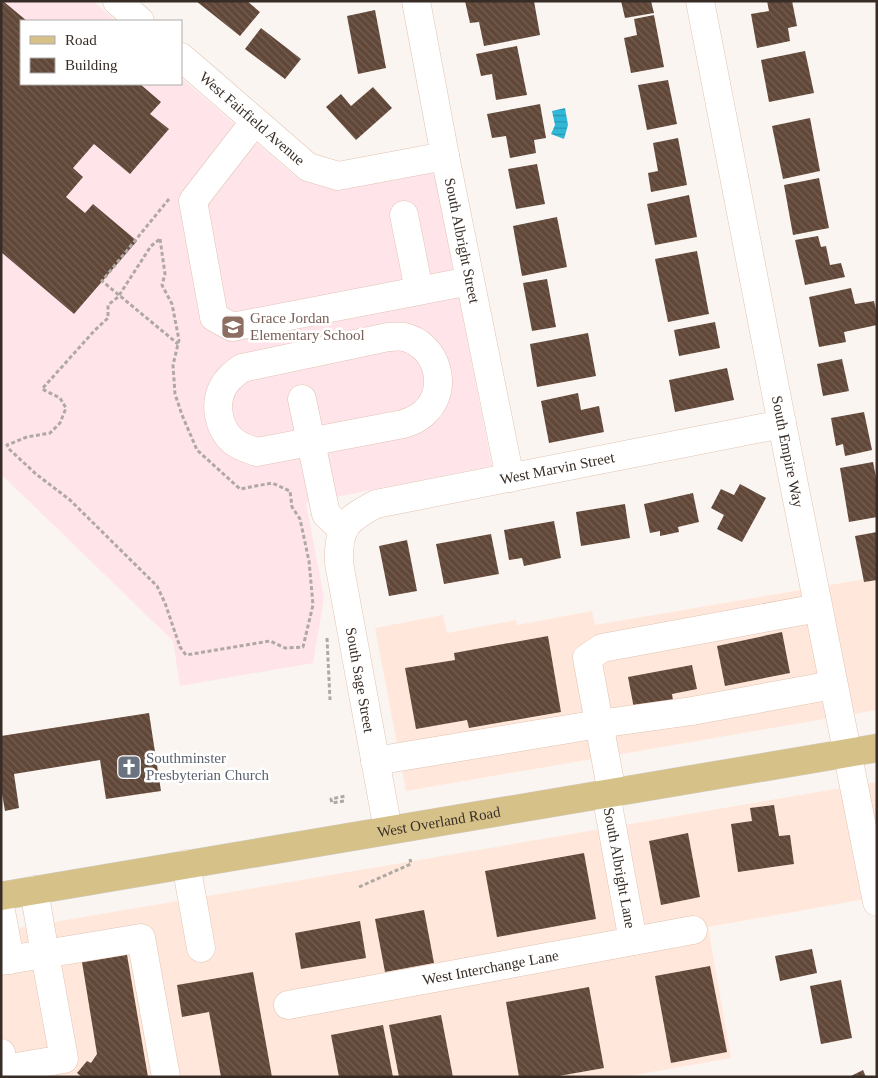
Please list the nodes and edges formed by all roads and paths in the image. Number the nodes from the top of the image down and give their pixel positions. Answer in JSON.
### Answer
{"nodes":[{"id":1,"x":117,"y":1,"type":"edge"},
{"id":2,"x":416,"y":1,"type":"edge"},
{"id":3,"x":700,"y":1,"type":"edge"},
{"id":4,"x":139,"y":20,"type":"edge"},
{"id":5,"x":182,"y":58,"type":"edge"},
{"id":6,"x":255,"y":121,"type":"junction"},
{"id":7,"x":445,"y":156,"type":"junction"},
{"id":8,"x":172,"y":196,"type":"dead end"},
{"id":9,"x":404,"y":215,"type":"dead end"},
{"id":10,"x":470,"y":280,"type":"junction"},
{"id":11,"x":419,"y":290,"type":"junction"},
{"id":12,"x":119,"y":295,"type":"junction"},
{"id":13,"x":178,"y":344,"type":"junction"},
{"id":14,"x":302,"y":399,"type":"dead end"},
{"id":15,"x":782,"y":424,"type":"junction"},
{"id":16,"x":310,"y":442,"type":"junction"},
{"id":17,"x":7,"y":444,"type":"junction"},
{"id":18,"x":1,"y":447,"type":"edge"},
{"id":19,"x":510,"y":478,"type":"junction"},
{"id":20,"x":343,"y":530,"type":"junction"},
{"id":21,"x":818,"y":608,"type":"junction"},
{"id":22,"x":327,"y":631,"type":"dead end"},
{"id":23,"x":834,"y":685,"type":"junction"},
{"id":24,"x":330,"y":700,"type":"dead end"},
{"id":25,"x":599,"y":724,"type":"junction"},
{"id":26,"x":877,"y":748,"type":"edge"},
{"id":27,"x":847,"y":753,"type":"junction"},
{"id":28,"x":375,"y":761,"type":"junction"},
{"id":29,"x":609,"y":793,"type":"junction"},
{"id":30,"x":346,"y":796,"type":"dead end"},
{"id":31,"x":344,"y":800,"type":"dead end"},
{"id":32,"x":388,"y":830,"type":"junction"},
{"id":33,"x":410,"y":859,"type":"dead end"},
{"id":34,"x":186,"y":864,"type":"junction"},
{"id":35,"x":359,"y":887,"type":"dead end"},
{"id":36,"x":34,"y":890,"type":"junction"},
{"id":37,"x":1,"y":896,"type":"edge"},
{"id":38,"x":877,"y":902,"type":"edge"},
{"id":39,"x":1,"y":911,"type":"edge"},
{"id":40,"x":693,"y":930,"type":"dead end"},
{"id":41,"x":633,"y":941,"type":"junction"},
{"id":42,"x":201,"y":948,"type":"dead end"},
{"id":43,"x":45,"y":954,"type":"junction"},
{"id":44,"x":6,"y":961,"type":"edge"},
{"id":45,"x":288,"y":1005,"type":"dead end"},
{"id":46,"x":2,"y":1064,"type":"edge"},
{"id":47,"x":166,"y":1077,"type":"edge"}],
"edges":[{"from":1,"to":4,"type":"street"},
{"from":2,"to":7,"type":"street","name":"South Albright Street"},
{"from":3,"to":15,"type":"street","name":"South Empire Way"},
{"from":5,"to":6,"type":"street","name":"West Fairfield Avenue"},
{"from":6,"to":7,"type":"street","name":"West Fairfield Avenue"},
{"from":6,"to":11,"type":"street"},
{"from":7,"to":10,"type":"street","name":"South Albright Street"},
{"from":8,"to":12,"type":"path"},
{"from":9,"to":11,"type":"street"},
{"from":10,"to":11,"type":"street"},
{"from":10,"to":19,"type":"street","name":"South Albright Street"},
{"from":12,"to":13,"type":"path"},
{"from":12,"to":13,"type":"path"},
{"from":12,"to":17,"type":"path"},
{"from":13,"to":17,"type":"path"},
{"from":14,"to":16,"type":"street"},
{"from":15,"to":19,"type":"street","name":"West Marvin Street"},
{"from":15,"to":21,"type":"street","name":"South Empire Way"},
{"from":16,"to":16,"type":"street"},
{"from":16,"to":20,"type":"street"},
{"from":17,"to":18,"type":"path"},
{"from":19,"to":20,"type":"street","name":"West Marvin Street"},
{"from":20,"to":28,"type":"street","name":"South Sage Street"},
{"from":21,"to":23,"type":"street","name":"South Empire Way"},
{"from":21,"to":25,"type":"street","name":"South Albright Lane"},
{"from":22,"to":24,"type":"path"},
{"from":23,"to":25,"type":"street"},
{"from":23,"to":27,"type":"street","name":"South Empire Way"},
{"from":25,"to":28,"type":"street"},
{"from":25,"to":29,"type":"street","name":"South Albright Lane"},
{"from":26,"to":27,"type":"main road","name":"West Overland Road"},
{"from":27,"to":29,"type":"main road","name":"West Overland Road"},
{"from":27,"to":38,"type":"street","name":"South Empire Way"},
{"from":28,"to":32,"type":"street","name":"South Sage Street"},
{"from":29,"to":32,"type":"main road","name":"West Overland Road"},
{"from":29,"to":41,"type":"street","name":"South Albright Lane"},
{"from":30,"to":31,"type":"path"},
{"from":32,"to":34,"type":"main road","name":"West Overland Road"},
{"from":33,"to":35,"type":"path"},
{"from":34,"to":36,"type":"main road","name":"West Overland Road"},
{"from":34,"to":42,"type":"street"},
{"from":36,"to":37,"type":"main road","name":"West Overland Road"},
{"from":36,"to":43,"type":"street"},
{"from":39,"to":44,"type":"street"},
{"from":40,"to":41,"type":"street","name":"West Interchange Lane"},
{"from":41,"to":45,"type":"street","name":"West Interchange Lane"},
{"from":43,"to":44,"type":"street"},
{"from":43,"to":46,"type":"street"},
{"from":43,"to":47,"type":"street"}]}
